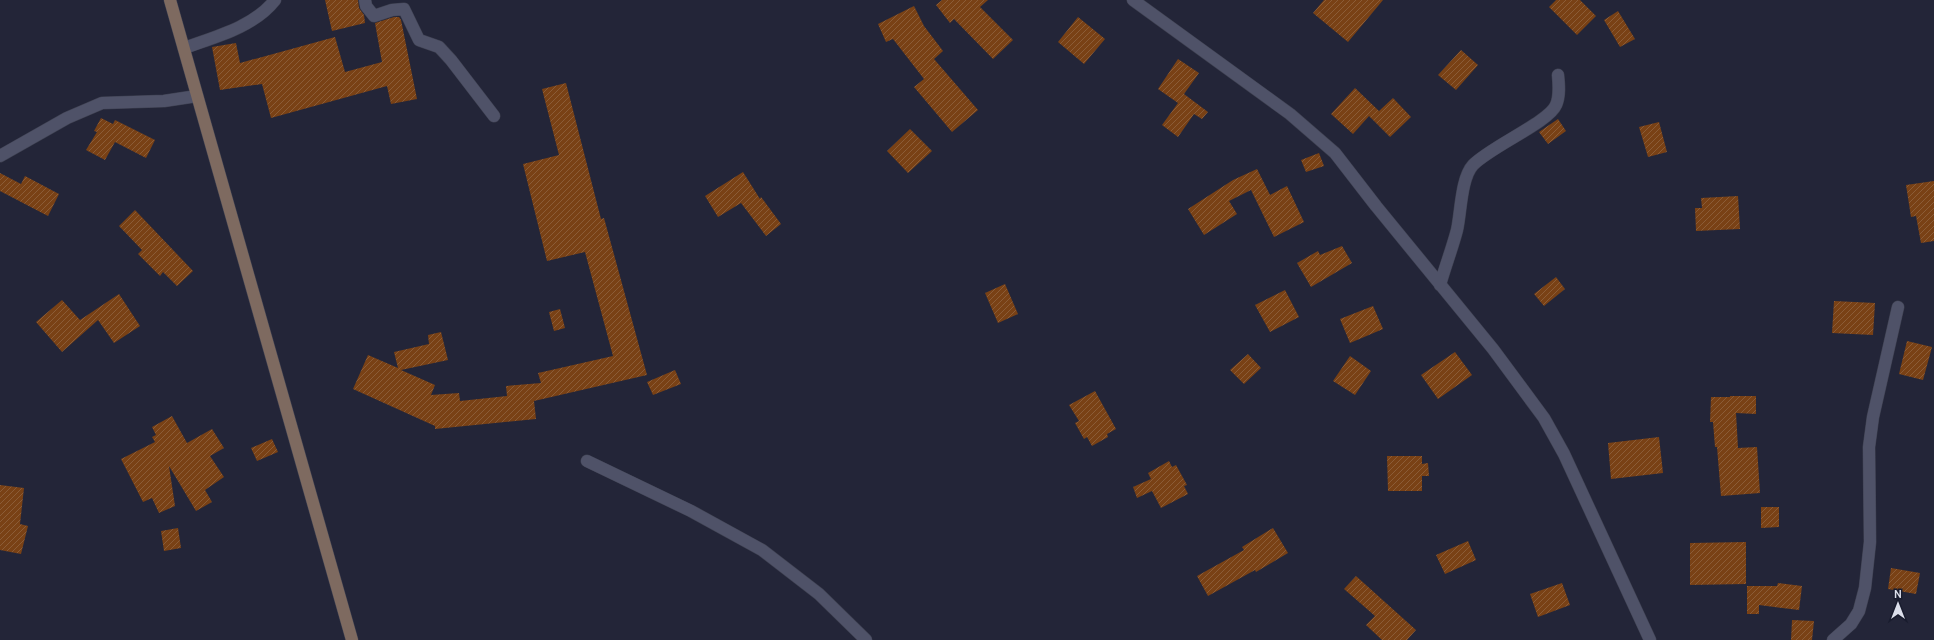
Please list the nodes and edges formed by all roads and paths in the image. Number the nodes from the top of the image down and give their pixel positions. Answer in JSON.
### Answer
{"nodes":[{"id":1,"x":170,"y":0,"type":"edge"},
{"id":2,"x":275,"y":0,"type":"edge"},
{"id":3,"x":365,"y":0,"type":"edge"},
{"id":4,"x":1134,"y":0,"type":"edge"},
{"id":5,"x":184,"y":48,"type":"junction"},
{"id":6,"x":1558,"y":75,"type":"dead end"},
{"id":7,"x":197,"y":96,"type":"junction"},
{"id":8,"x":494,"y":116,"type":"dead end"},
{"id":9,"x":0,"y":156,"type":"edge"},
{"id":10,"x":1440,"y":285,"type":"junction"},
{"id":11,"x":1898,"y":307,"type":"dead end"},
{"id":12,"x":587,"y":461,"type":"dead end"},
{"id":13,"x":352,"y":640,"type":"edge"},
{"id":14,"x":866,"y":640,"type":"edge"},
{"id":15,"x":1650,"y":640,"type":"edge"},
{"id":16,"x":1833,"y":640,"type":"edge"}],
"edges":[{"from":1,"to":5,"type":"main road"},
{"from":2,"to":5,"type":"street"},
{"from":3,"to":8,"type":"street"},
{"from":4,"to":10,"type":"street"},
{"from":5,"to":7,"type":"main road"},
{"from":6,"to":10,"type":"street"},
{"from":7,"to":9,"type":"street"},
{"from":7,"to":13,"type":"main road"},
{"from":10,"to":15,"type":"street"},
{"from":11,"to":16,"type":"street"},
{"from":12,"to":14,"type":"street"}]}
